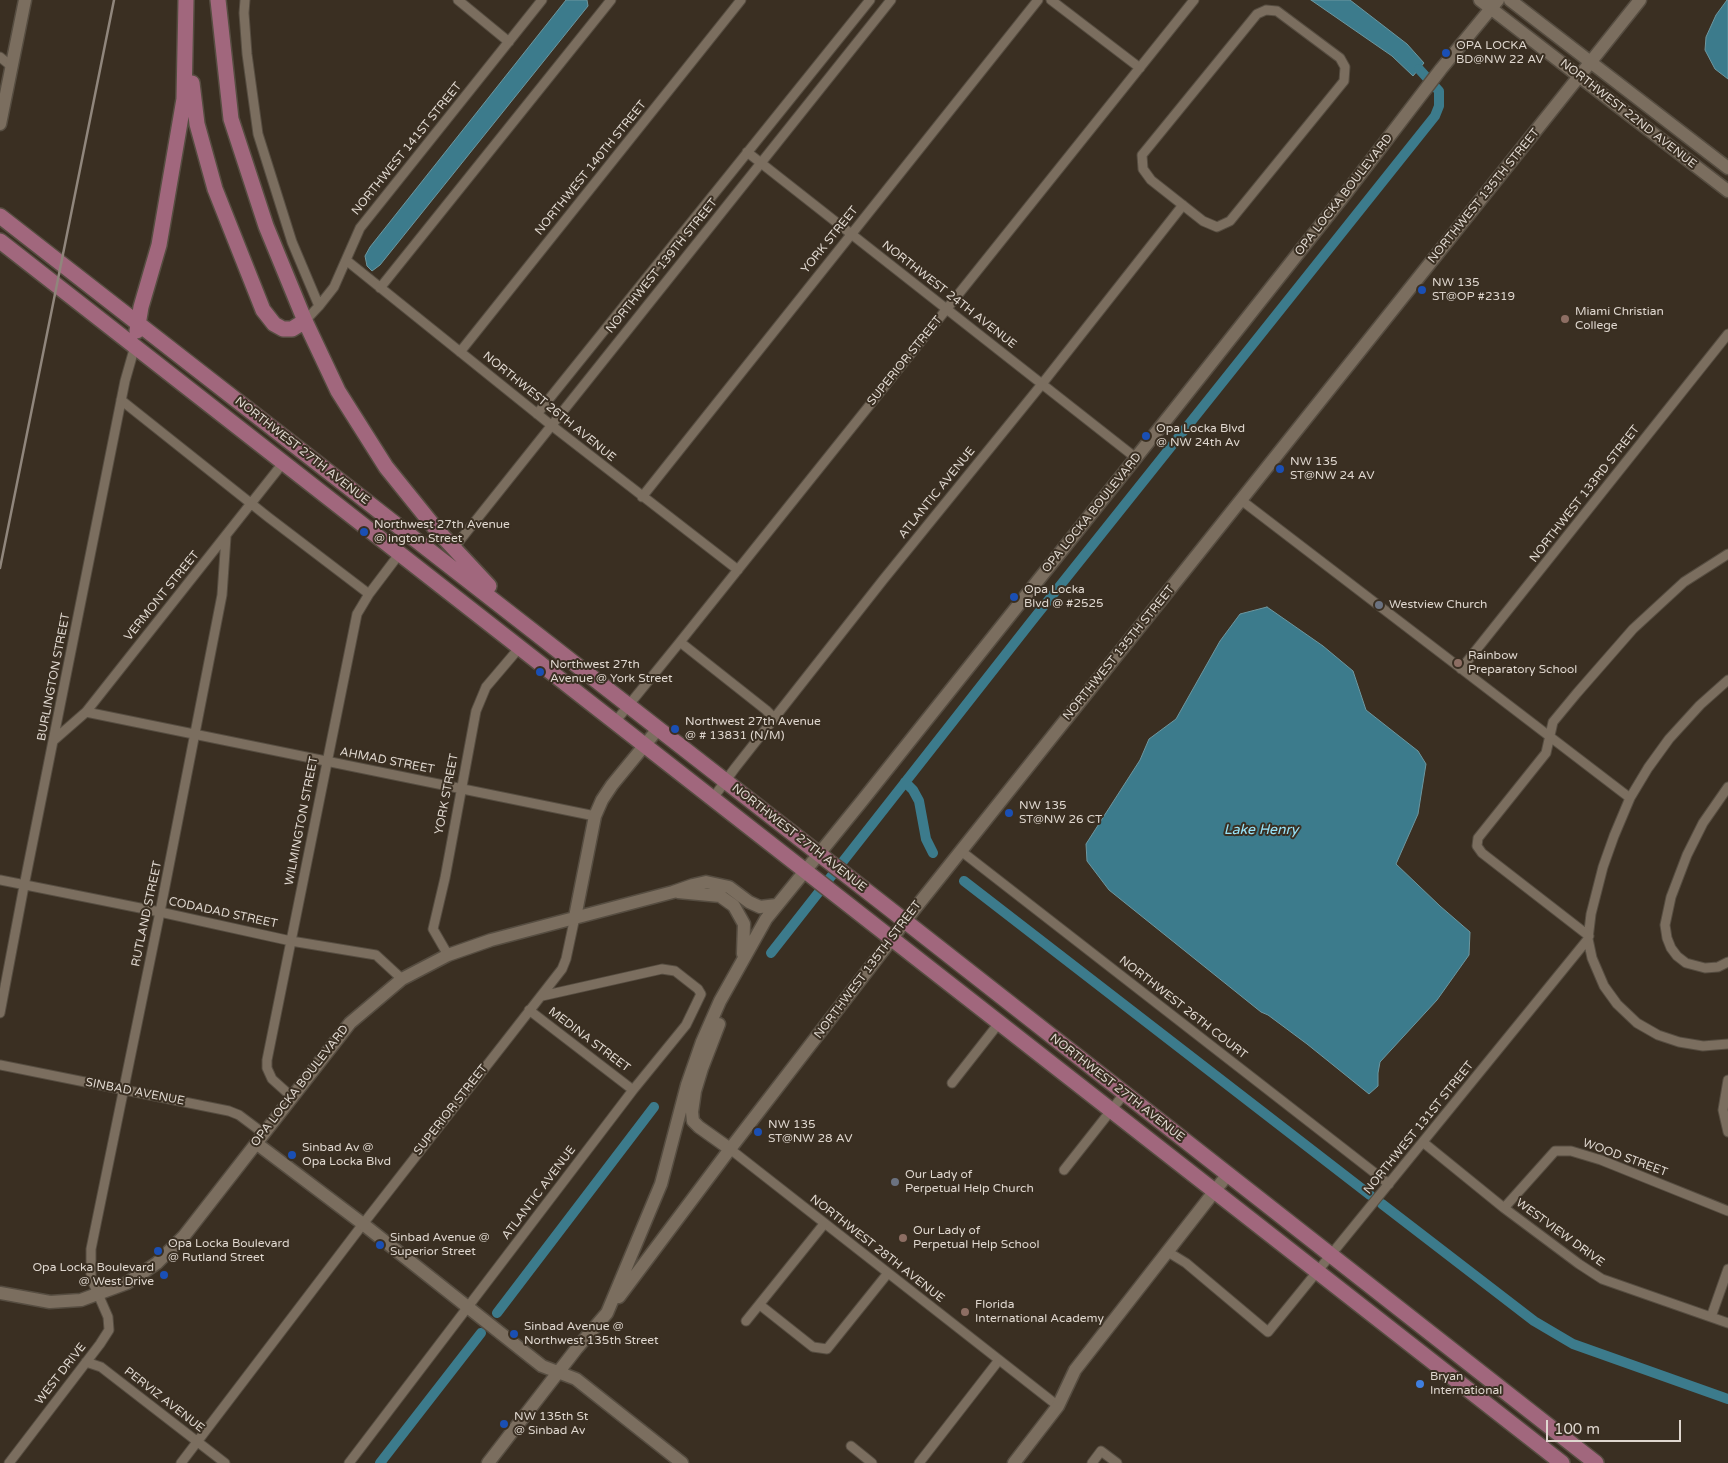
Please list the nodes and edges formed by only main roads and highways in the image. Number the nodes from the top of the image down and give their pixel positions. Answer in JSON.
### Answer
{"nodes":[{"id":1,"x":25,"y":0,"type":"edge"},
{"id":2,"x":186,"y":0,"type":"edge"},
{"id":3,"x":218,"y":0,"type":"edge"},
{"id":4,"x":1480,"y":0,"type":"edge"},
{"id":5,"x":1510,"y":0,"type":"edge"},
{"id":6,"x":1640,"y":0,"type":"edge"},
{"id":7,"x":1495,"y":4,"type":"edge"},
{"id":8,"x":186,"y":46,"type":"junction"},
{"id":9,"x":1590,"y":63,"type":"junction"},
{"id":10,"x":1579,"y":76,"type":"junction"},
{"id":11,"x":0,"y":124,"type":"edge"},
{"id":12,"x":1728,"y":168,"type":"edge"},
{"id":13,"x":1727,"y":188,"type":"edge"},
{"id":14,"x":0,"y":216,"type":"edge"},
{"id":15,"x":0,"y":241,"type":"edge"},
{"id":16,"x":305,"y":321,"type":"junction"},
{"id":17,"x":138,"y":323,"type":"junction"},
{"id":18,"x":135,"y":346,"type":"junction"},
{"id":19,"x":314,"y":486,"type":"junction"},
{"id":20,"x":351,"y":489,"type":"junction"},
{"id":21,"x":377,"y":509,"type":"junction"},
{"id":22,"x":344,"y":510,"type":"junction"},
{"id":23,"x":506,"y":610,"type":"junction"},
{"id":24,"x":658,"y":729,"type":"junction"},
{"id":25,"x":644,"y":744,"type":"junction"},
{"id":26,"x":823,"y":857,"type":"junction"},
{"id":27,"x":809,"y":874,"type":"junction"},
{"id":28,"x":673,"y":892,"type":"junction"},
{"id":29,"x":776,"y":906,"type":"junction"},
{"id":30,"x":575,"y":917,"type":"junction"},
{"id":31,"x":905,"y":921,"type":"junction"},
{"id":32,"x":892,"y":938,"type":"junction"},
{"id":33,"x":743,"y":958,"type":"junction"},
{"id":34,"x":726,"y":991,"type":"junction"},
{"id":35,"x":260,"y":1138,"type":"junction"},
{"id":36,"x":730,"y":1149,"type":"junction"},
{"id":37,"x":1228,"y":1174,"type":"junction"},
{"id":38,"x":1215,"y":1191,"type":"junction"},
{"id":39,"x":0,"y":1293,"type":"edge"},
{"id":40,"x":607,"y":1313,"type":"junction"},
{"id":41,"x":558,"y":1372,"type":"junction"},
{"id":42,"x":488,"y":1463,"type":"edge"},
{"id":43,"x":682,"y":1463,"type":"edge"},
{"id":44,"x":1014,"y":1463,"type":"edge"},
{"id":45,"x":1562,"y":1463,"type":"edge"},
{"id":46,"x":1596,"y":1463,"type":"edge"}],
"edges":[{"from":1,"to":11,"type":"main road"},
{"from":2,"to":8,"type":"main road"},
{"from":3,"to":16,"type":"main road"},
{"from":4,"to":7,"type":"main road","name":"NORTHWEST 22ND AVENUE"},
{"from":5,"to":9,"type":"main road","name":"NORTHWEST 22ND AVENUE"},
{"from":6,"to":9,"type":"main road","name":"NORTHWEST 135TH STREET"},
{"from":7,"to":10,"type":"main road","name":"NORTHWEST 22ND AVENUE"},
{"from":7,"to":26,"type":"main road","name":"OPA LOCKA BOULEVARD"},
{"from":8,"to":16,"type":"main road"},
{"from":8,"to":17,"type":"main road"},
{"from":9,"to":10,"type":"main road","name":"NORTHWEST 135TH STREET"},
{"from":9,"to":12,"type":"main road","name":"NORTHWEST 22ND AVENUE"},
{"from":10,"to":13,"type":"main road","name":"NORTHWEST 22ND AVENUE"},
{"from":10,"to":31,"type":"main road","name":"NORTHWEST 135TH STREET"},
{"from":14,"to":17,"type":"main road","name":"NORTHWEST 27TH AVENUE"},
{"from":15,"to":18,"type":"main road","name":"NORTHWEST 27TH AVENUE"},
{"from":16,"to":23,"type":"main road"},
{"from":17,"to":18,"type":"main road"},
{"from":17,"to":20,"type":"main road","name":"NORTHWEST 27TH AVENUE"},
{"from":18,"to":19,"type":"main road","name":"NORTHWEST 27TH AVENUE"},
{"from":19,"to":20,"type":"main road"},
{"from":19,"to":22,"type":"main road","name":"NORTHWEST 27TH AVENUE"},
{"from":20,"to":21,"type":"main road","name":"NORTHWEST 27TH AVENUE"},
{"from":21,"to":22,"type":"main road"},
{"from":21,"to":23,"type":"main road","name":"NORTHWEST 27TH AVENUE"},
{"from":22,"to":25,"type":"main road","name":"NORTHWEST 27TH AVENUE"},
{"from":23,"to":24,"type":"main road","name":"NORTHWEST 27TH AVENUE"},
{"from":24,"to":25,"type":"main road","name":"SUPERIOR STREET"},
{"from":24,"to":26,"type":"main road","name":"NORTHWEST 27TH AVENUE"},
{"from":25,"to":27,"type":"main road","name":"NORTHWEST 27TH AVENUE"},
{"from":25,"to":30,"type":"main road","name":"SUPERIOR STREET"},
{"from":26,"to":27,"type":"main road","name":"OPA LOCKA BOULEVARD"},
{"from":26,"to":31,"type":"main road","name":"NORTHWEST 27TH AVENUE"},
{"from":27,"to":29,"type":"main road","name":"OPA LOCKA BOULEVARD"},
{"from":27,"to":32,"type":"main road","name":"NORTHWEST 27TH AVENUE"},
{"from":28,"to":29,"type":"main road","name":"OPA LOCKA BOULEVARD"},
{"from":28,"to":30,"type":"main road","name":"OPA LOCKA BOULEVARD"},
{"from":28,"to":33,"type":"main road"},
{"from":29,"to":33,"type":"main road","name":"OPA LOCKA BOULEVARD"},
{"from":30,"to":35,"type":"main road","name":"OPA LOCKA BOULEVARD"},
{"from":31,"to":32,"type":"main road","name":"NORTHWEST 135TH STREET"},
{"from":31,"to":37,"type":"main road","name":"NORTHWEST 27TH AVENUE"},
{"from":32,"to":36,"type":"main road","name":"NORTHWEST 135TH STREET"},
{"from":32,"to":38,"type":"main road","name":"NORTHWEST 27TH AVENUE"},
{"from":33,"to":34,"type":"main road","name":"OPA LOCKA BOULEVARD"},
{"from":34,"to":36,"type":"main road"},
{"from":34,"to":40,"type":"main road","name":"OPA LOCKA BOULEVARD"},
{"from":35,"to":39,"type":"main road","name":"OPA LOCKA BOULEVARD"},
{"from":35,"to":41,"type":"main road","name":"SINBAD AVENUE"},
{"from":36,"to":40,"type":"main road","name":"NORTHWEST 135TH STREET"},
{"from":37,"to":38,"type":"main road"},
{"from":37,"to":46,"type":"main road","name":"NORTHWEST 27TH AVENUE"},
{"from":38,"to":44,"type":"main road"},
{"from":38,"to":45,"type":"main road","name":"NORTHWEST 27TH AVENUE"},
{"from":40,"to":41,"type":"main road","name":"OPA LOCKA BOULEVARD"},
{"from":41,"to":42,"type":"main road"},
{"from":41,"to":43,"type":"main road","name":"SINBAD AVENUE"}]}
